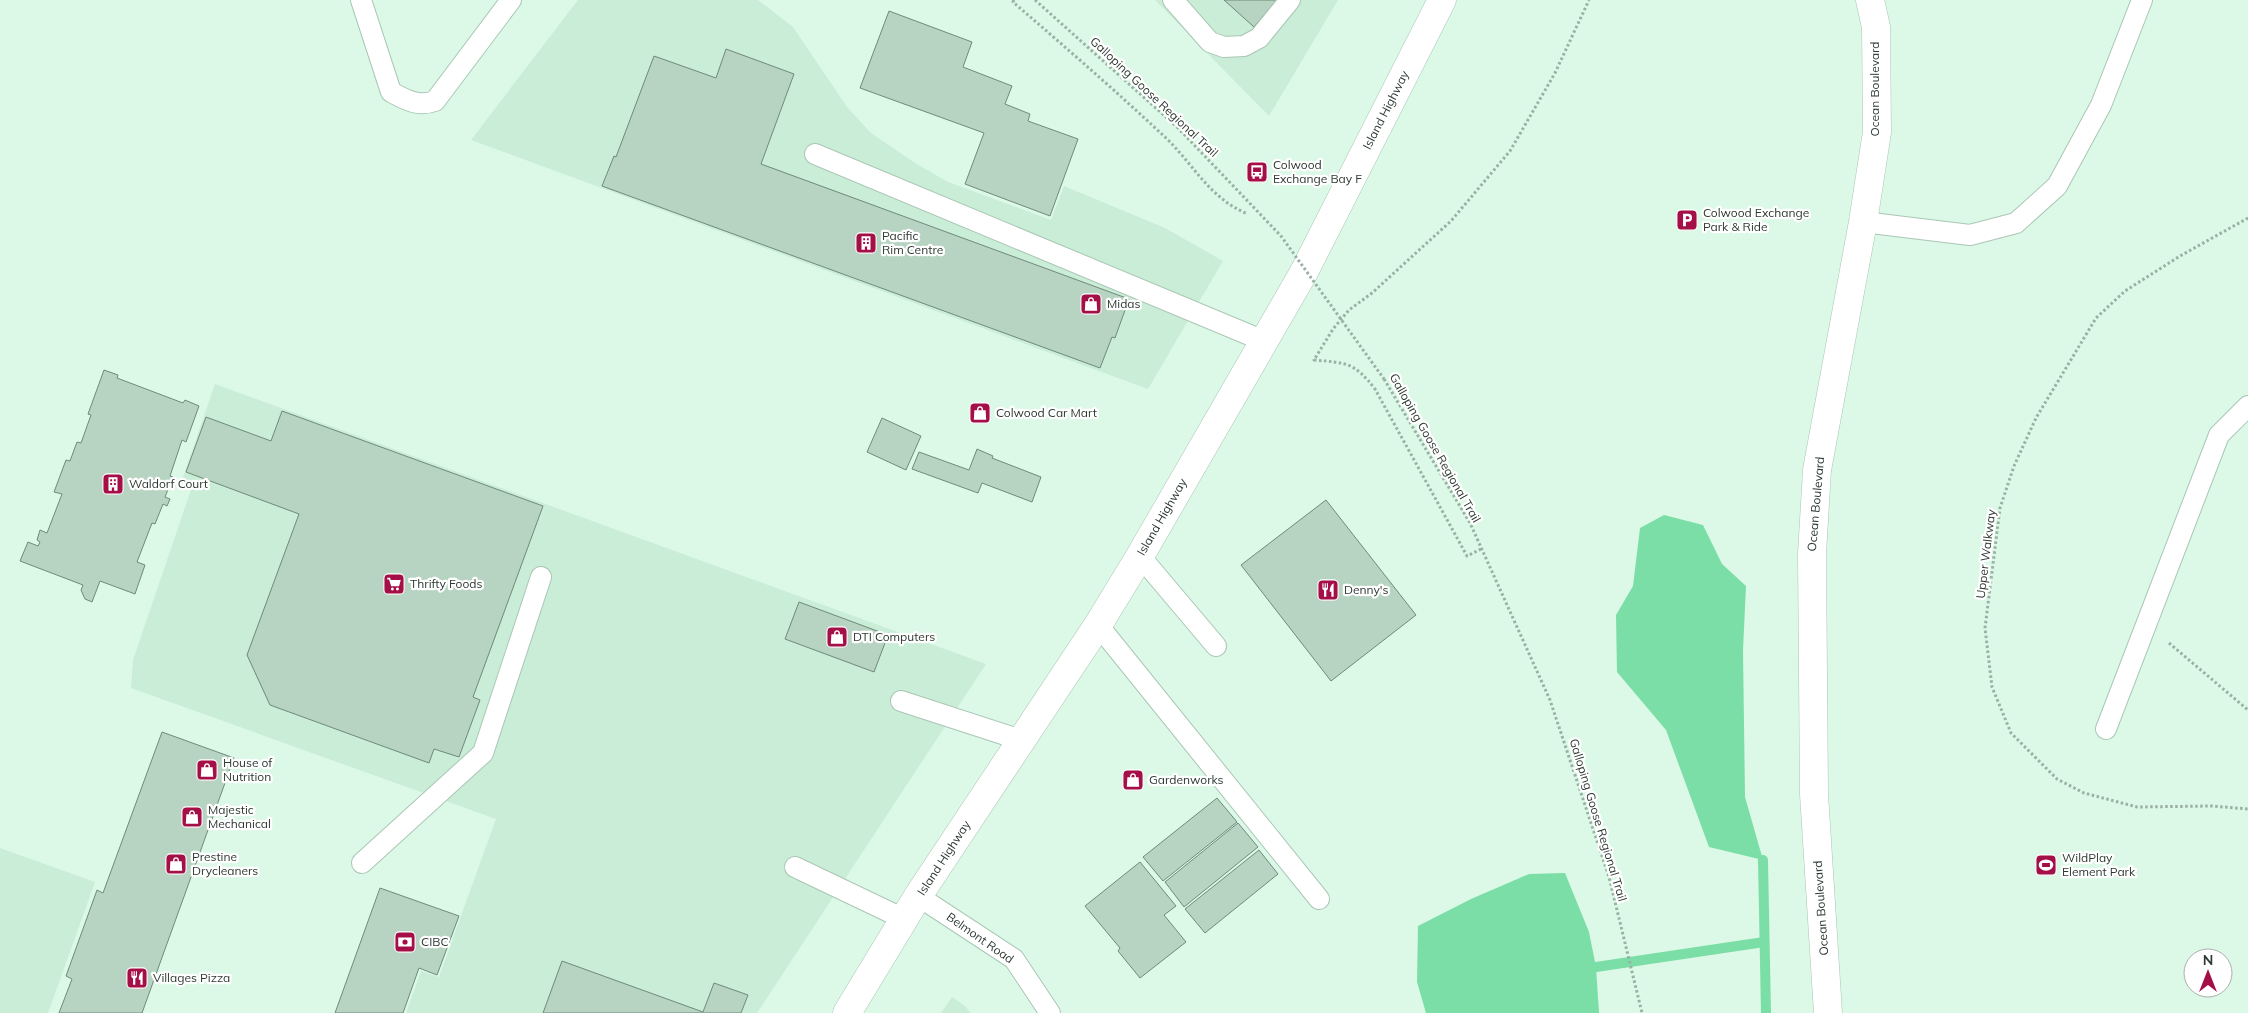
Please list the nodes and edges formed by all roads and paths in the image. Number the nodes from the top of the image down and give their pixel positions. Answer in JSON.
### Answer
{"nodes":[{"id":1,"x":361,"y":0,"type":"edge"},
{"id":2,"x":511,"y":0,"type":"edge"},
{"id":3,"x":1014,"y":0,"type":"edge"},
{"id":4,"x":1035,"y":0,"type":"edge"},
{"id":5,"x":1290,"y":0,"type":"edge"},
{"id":6,"x":1442,"y":0,"type":"edge"},
{"id":7,"x":1588,"y":0,"type":"edge"},
{"id":8,"x":1870,"y":0,"type":"edge"},
{"id":9,"x":2142,"y":2,"type":"edge"},
{"id":10,"x":1180,"y":4,"type":"edge"},
{"id":11,"x":815,"y":154,"type":"dead end"},
{"id":12,"x":1248,"y":214,"type":"dead end"},
{"id":13,"x":2248,"y":218,"type":"edge"},
{"id":14,"x":1863,"y":222,"type":"junction"},
{"id":15,"x":1264,"y":341,"type":"junction"},
{"id":16,"x":2248,"y":406,"type":"edge"},
{"id":17,"x":1482,"y":549,"type":"junction"},
{"id":18,"x":1140,"y":556,"type":"junction"},
{"id":19,"x":541,"y":577,"type":"dead end"},
{"id":20,"x":2147,"y":624,"type":"junction"},
{"id":21,"x":1098,"y":625,"type":"junction"},
{"id":22,"x":1216,"y":646,"type":"dead end"},
{"id":23,"x":900,"y":701,"type":"dead end"},
{"id":24,"x":2248,"y":710,"type":"edge"},
{"id":25,"x":2106,"y":729,"type":"dead end"},
{"id":26,"x":1021,"y":740,"type":"junction"},
{"id":27,"x":2248,"y":810,"type":"edge"},
{"id":28,"x":362,"y":862,"type":"dead end"},
{"id":29,"x":795,"y":867,"type":"dead end"},
{"id":30,"x":918,"y":896,"type":"junction"},
{"id":31,"x":1319,"y":898,"type":"dead end"},
{"id":32,"x":904,"y":920,"type":"junction"},
{"id":33,"x":847,"y":1013,"type":"edge"},
{"id":34,"x":1050,"y":1013,"type":"edge"},
{"id":35,"x":1642,"y":1013,"type":"edge"},
{"id":36,"x":1828,"y":1013,"type":"edge"}],
"edges":[{"from":1,"to":2,"type":"lane"},
{"from":3,"to":12,"type":"path"},
{"from":4,"to":17,"type":"path","name":"Galloping Goose Regional Trail","bridge":true},
{"from":5,"to":10,"type":"lane"},
{"from":6,"to":15,"type":"main road","name":"Island Highway"},
{"from":7,"to":17,"type":"path"},
{"from":8,"to":14,"type":"main road","name":"Ocean Boulevard"},
{"from":9,"to":14,"type":"lane"},
{"from":11,"to":15,"type":"lane"},
{"from":13,"to":27,"type":"path","name":"Upper Walkway"},
{"from":14,"to":36,"type":"main road","name":"Ocean Boulevard"},
{"from":15,"to":18,"type":"main road","name":"Island Highway"},
{"from":16,"to":20,"type":"lane"},
{"from":17,"to":35,"type":"path","name":"Galloping Goose Regional Trail"},
{"from":18,"to":21,"type":"main road","name":"Island Highway"},
{"from":18,"to":22,"type":"lane"},
{"from":19,"to":28,"type":"lane"},
{"from":20,"to":24,"type":"path"},
{"from":20,"to":25,"type":"lane"},
{"from":21,"to":26,"type":"main road","name":"Island Highway"},
{"from":21,"to":31,"type":"lane"},
{"from":23,"to":26,"type":"lane"},
{"from":26,"to":30,"type":"main road","name":"Island Highway"},
{"from":29,"to":32,"type":"lane"},
{"from":30,"to":32,"type":"main road","name":"Island Highway"},
{"from":30,"to":34,"type":"lane","name":"Belmont Road"},
{"from":32,"to":33,"type":"main road","name":"Island Highway"}]}
